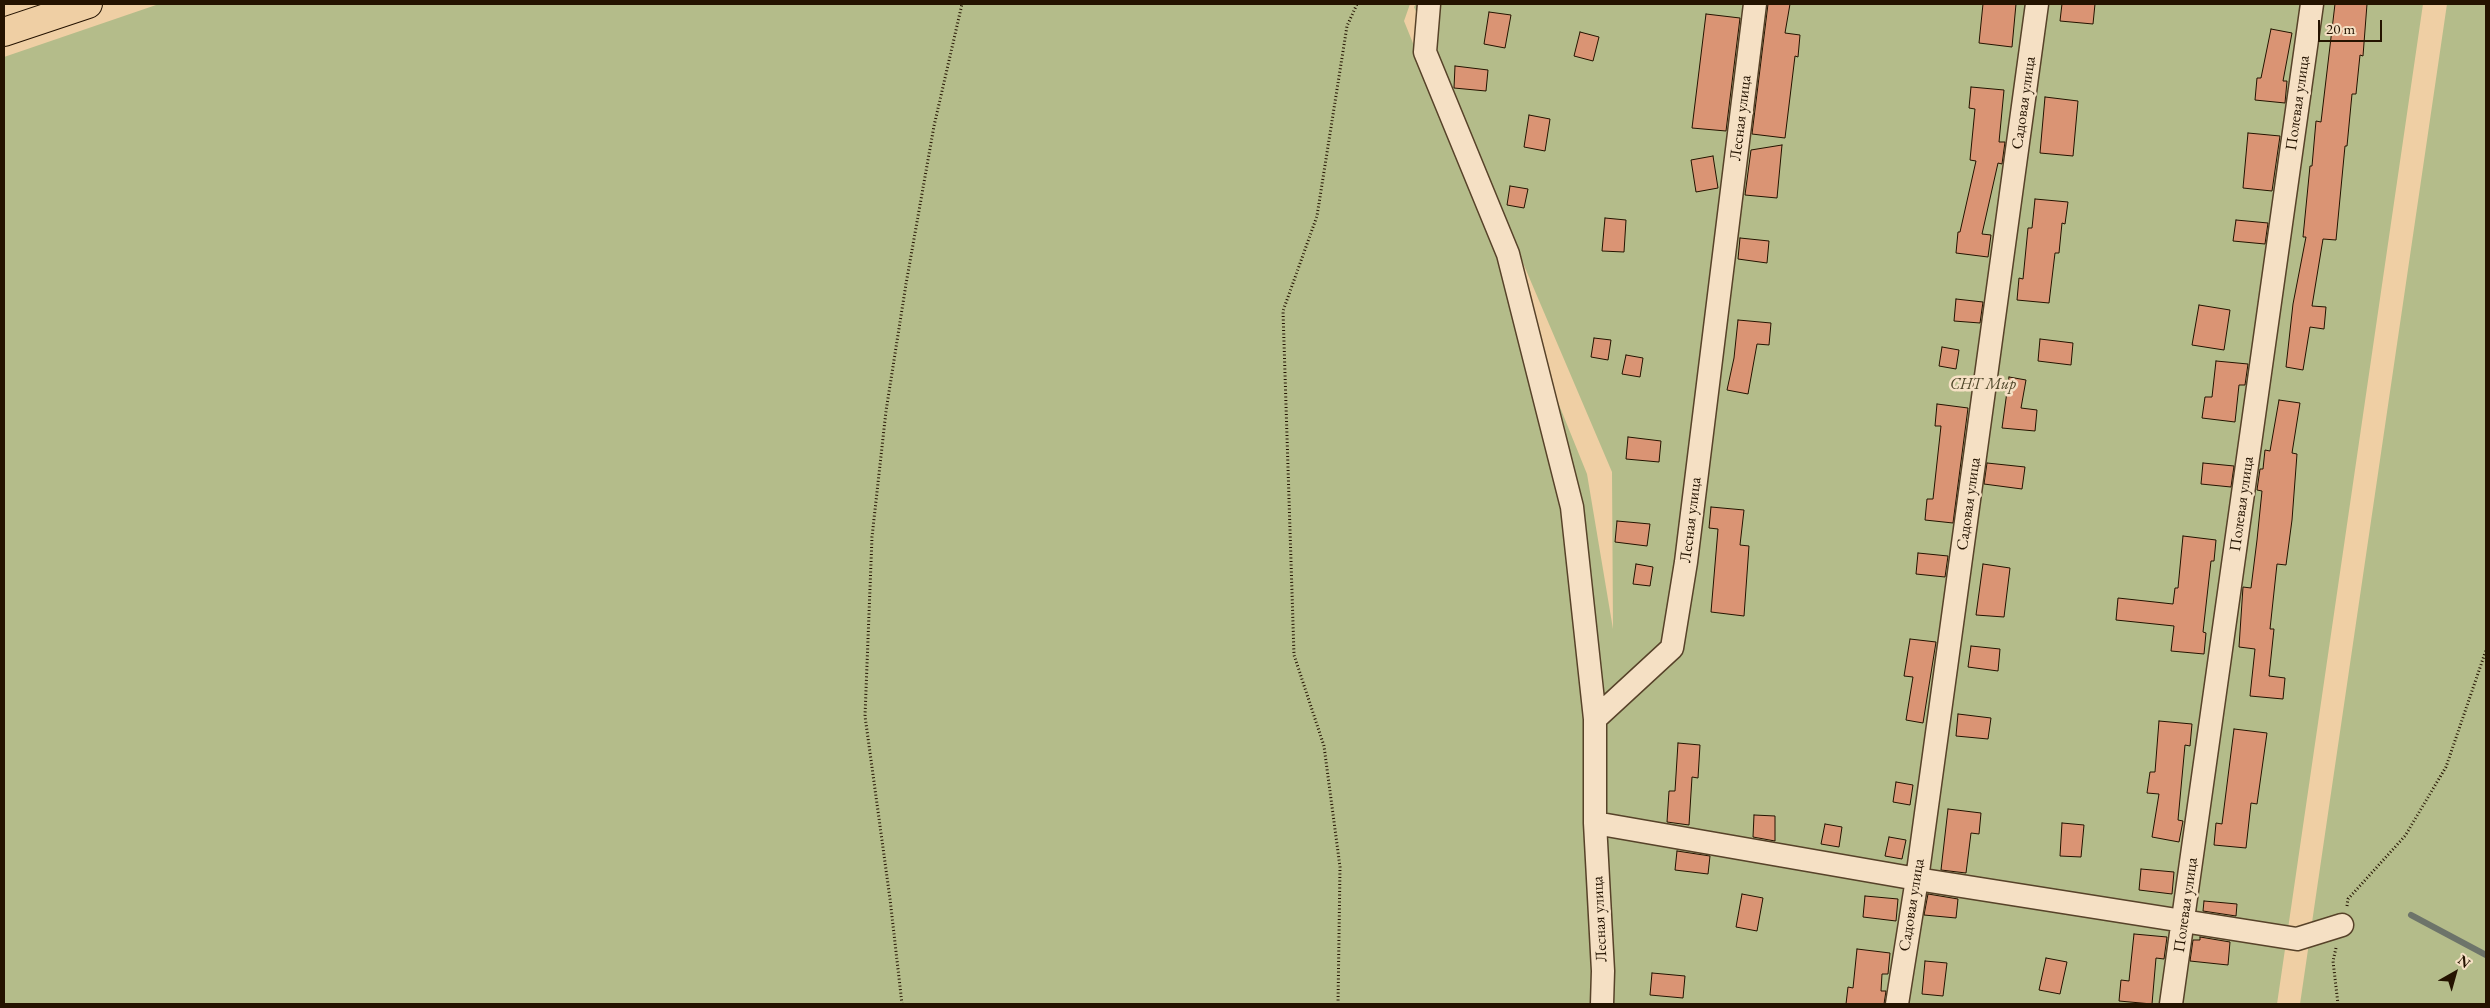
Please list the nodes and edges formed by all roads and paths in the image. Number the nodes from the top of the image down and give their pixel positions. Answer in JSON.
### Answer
{"nodes":[{"id":1,"x":88,"y":4,"type":"edge"},
{"id":2,"x":962,"y":4,"type":"edge"},
{"id":3,"x":1357,"y":4,"type":"edge"},
{"id":4,"x":1428,"y":4,"type":"edge"},
{"id":5,"x":1755,"y":4,"type":"edge"},
{"id":6,"x":2037,"y":4,"type":"edge"},
{"id":7,"x":2312,"y":4,"type":"edge"},
{"id":8,"x":4,"y":32,"type":"edge"},
{"id":9,"x":2486,"y":650,"type":"edge"},
{"id":10,"x":1595,"y":719,"type":"junction"},
{"id":11,"x":1595,"y":824,"type":"junction"},
{"id":12,"x":1917,"y":879,"type":"junction"},
{"id":13,"x":2184,"y":921,"type":"junction"},
{"id":14,"x":2342,"y":925,"type":"junction"},
{"id":15,"x":902,"y":1004,"type":"edge"},
{"id":16,"x":1338,"y":1004,"type":"edge"},
{"id":17,"x":1602,"y":1004,"type":"edge"},
{"id":18,"x":1897,"y":1004,"type":"edge"},
{"id":19,"x":2171,"y":1004,"type":"edge"},
{"id":20,"x":2338,"y":1004,"type":"edge"}],
"edges":[{"from":1,"to":8,"type":"main road"},
{"from":2,"to":15,"type":"path"},
{"from":3,"to":16,"type":"path"},
{"from":4,"to":10,"type":"street"},
{"from":5,"to":10,"type":"street","name":"Лесная улица"},
{"from":6,"to":12,"type":"street","name":"Садовая улица"},
{"from":7,"to":13,"type":"street","name":"Полевая улица"},
{"from":9,"to":14,"type":"path"},
{"from":10,"to":11,"type":"street","name":"Лесная улица"},
{"from":11,"to":12,"type":"street"},
{"from":11,"to":17,"type":"street","name":"Лесная улица"},
{"from":12,"to":13,"type":"street"},
{"from":12,"to":18,"type":"street","name":"Садовая улица"},
{"from":13,"to":14,"type":"street"},
{"from":13,"to":19,"type":"street","name":"Полевая улица"},
{"from":14,"to":20,"type":"path"}]}
